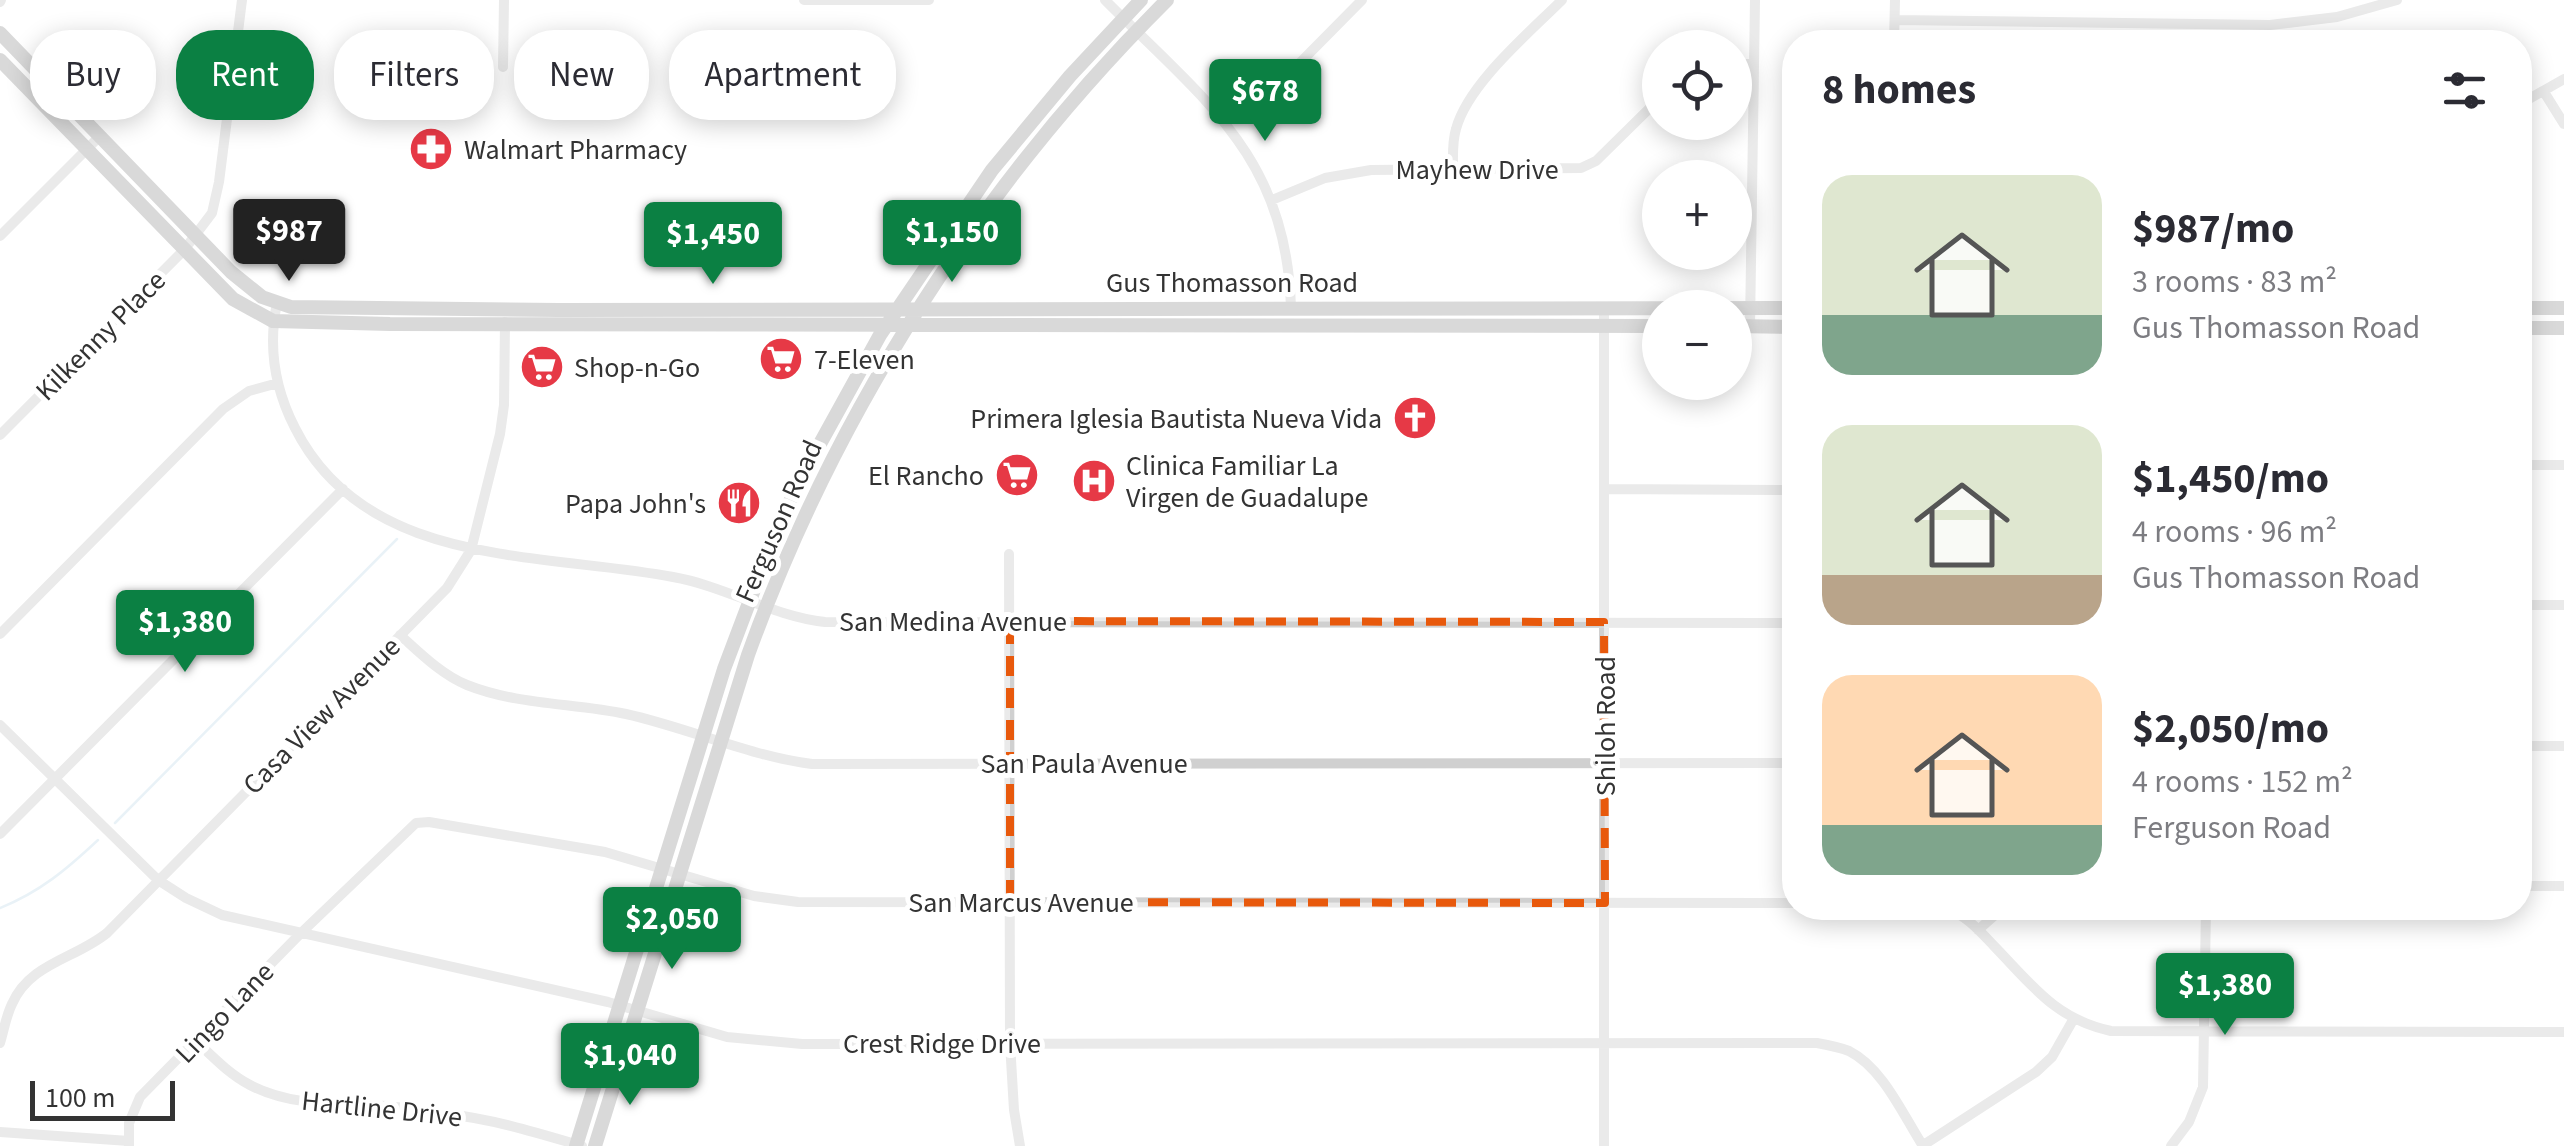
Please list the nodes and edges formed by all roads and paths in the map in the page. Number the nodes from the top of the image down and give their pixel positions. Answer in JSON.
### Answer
{"nodes":[{"id":1,"x":242,"y":0,"type":"edge"},
{"id":2,"x":504,"y":0,"type":"edge"},
{"id":3,"x":804,"y":0,"type":"edge"},
{"id":4,"x":929,"y":0,"type":"edge"},
{"id":5,"x":1105,"y":0,"type":"edge"},
{"id":6,"x":1141,"y":0,"type":"edge"},
{"id":7,"x":1168,"y":0,"type":"edge"},
{"id":8,"x":1362,"y":0,"type":"edge"},
{"id":9,"x":1562,"y":0,"type":"edge"},
{"id":10,"x":1754,"y":0,"type":"edge"},
{"id":11,"x":1895,"y":0,"type":"edge"},
{"id":12,"x":2397,"y":0,"type":"edge"},
{"id":13,"x":1124,"y":18,"type":"junction"},
{"id":14,"x":1894,"y":20,"type":"junction"},
{"id":15,"x":1894,"y":30,"type":"edge"},
{"id":16,"x":1136,"y":31,"type":"junction"},
{"id":17,"x":0,"y":33,"type":"edge"},
{"id":18,"x":0,"y":60,"type":"edge"},
{"id":19,"x":1754,"y":64,"type":"joint"},
{"id":20,"x":503,"y":67,"type":"dead end"},
{"id":21,"x":2564,"y":79,"type":"edge"},
{"id":22,"x":2544,"y":92,"type":"junction"},
{"id":23,"x":2532,"y":98,"type":"edge"},
{"id":24,"x":1642,"y":115,"type":"edge"},
{"id":25,"x":1226,"y":122,"type":"junction"},
{"id":26,"x":2564,"y":124,"type":"edge"},
{"id":27,"x":100,"y":136,"type":"junction"},
{"id":28,"x":86,"y":149,"type":"junction"},
{"id":29,"x":1453,"y":169,"type":"junction"},
{"id":30,"x":1272,"y":200,"type":"junction"},
{"id":31,"x":0,"y":236,"type":"edge"},
{"id":32,"x":196,"y":236,"type":"junction"},
{"id":33,"x":184,"y":250,"type":"junction"},
{"id":34,"x":1750,"y":290,"type":"edge"},
{"id":35,"x":277,"y":303,"type":"junction"},
{"id":36,"x":1291,"y":306,"type":"junction"},
{"id":37,"x":1033,"y":307,"type":"junction"},
{"id":38,"x":1145,"y":307,"type":"junction"},
{"id":39,"x":1604,"y":307,"type":"junction"},
{"id":40,"x":1642,"y":307,"type":"edge"},
{"id":41,"x":898,"y":308,"type":"junction"},
{"id":42,"x":919,"y":308,"type":"junction"},
{"id":43,"x":1752,"y":308,"type":"edge"},
{"id":44,"x":1782,"y":308,"type":"edge"},
{"id":45,"x":2532,"y":308,"type":"edge"},
{"id":46,"x":2564,"y":308,"type":"edge"},
{"id":47,"x":390,"y":316,"type":"junction"},
{"id":48,"x":677,"y":316,"type":"junction"},
{"id":49,"x":506,"y":317,"type":"junction"},
{"id":50,"x":274,"y":321,"type":"junction"},
{"id":51,"x":887,"y":324,"type":"junction"},
{"id":52,"x":908,"y":324,"type":"junction"},
{"id":53,"x":1022,"y":324,"type":"junction"},
{"id":54,"x":1145,"y":324,"type":"junction"},
{"id":55,"x":1290,"y":325,"type":"junction"},
{"id":56,"x":1604,"y":325,"type":"junction"},
{"id":57,"x":1642,"y":326,"type":"edge"},
{"id":58,"x":1752,"y":326,"type":"edge"},
{"id":59,"x":1782,"y":327,"type":"edge"},
{"id":60,"x":2532,"y":328,"type":"edge"},
{"id":61,"x":2564,"y":328,"type":"edge"},
{"id":62,"x":278,"y":383,"type":"junction"},
{"id":63,"x":0,"y":435,"type":"edge"},
{"id":64,"x":2532,"y":465,"type":"edge"},
{"id":65,"x":2564,"y":465,"type":"edge"},
{"id":66,"x":344,"y":489,"type":"junction"},
{"id":67,"x":1604,"y":489,"type":"junction"},
{"id":68,"x":1782,"y":490,"type":"edge"},
{"id":69,"x":472,"y":550,"type":"junction"},
{"id":70,"x":1010,"y":554,"type":"dead end"},
{"id":71,"x":748,"y":601,"type":"junction"},
{"id":72,"x":2564,"y":605,"type":"edge"},
{"id":73,"x":2532,"y":606,"type":"edge"},
{"id":74,"x":765,"y":607,"type":"junction"},
{"id":75,"x":1010,"y":621,"type":"junction"},
{"id":76,"x":1604,"y":622,"type":"junction"},
{"id":77,"x":1782,"y":623,"type":"edge"},
{"id":78,"x":0,"y":634,"type":"edge"},
{"id":79,"x":400,"y":635,"type":"junction"},
{"id":80,"x":0,"y":724,"type":"edge"},
{"id":81,"x":703,"y":736,"type":"junction"},
{"id":82,"x":720,"y":740,"type":"junction"},
{"id":83,"x":2532,"y":746,"type":"edge"},
{"id":84,"x":2564,"y":746,"type":"edge"},
{"id":85,"x":1010,"y":762,"type":"junction"},
{"id":86,"x":1782,"y":763,"type":"edge"},
{"id":87,"x":1605,"y":764,"type":"junction"},
{"id":88,"x":54,"y":778,"type":"junction"},
{"id":89,"x":0,"y":834,"type":"edge"},
{"id":90,"x":662,"y":868,"type":"junction"},
{"id":91,"x":680,"y":873,"type":"junction"},
{"id":92,"x":158,"y":880,"type":"junction"},
{"id":93,"x":2532,"y":886,"type":"edge"},
{"id":94,"x":2564,"y":886,"type":"edge"},
{"id":95,"x":1010,"y":902,"type":"junction"},
{"id":96,"x":1604,"y":903,"type":"junction"},
{"id":97,"x":1782,"y":903,"type":"edge"},
{"id":98,"x":1969,"y":920,"type":"edge"},
{"id":99,"x":1990,"y":920,"type":"edge"},
{"id":100,"x":2206,"y":920,"type":"edge"},
{"id":101,"x":1978,"y":930,"type":"junction"},
{"id":102,"x":301,"y":934,"type":"junction"},
{"id":103,"x":620,"y":1005,"type":"junction"},
{"id":104,"x":638,"y":1010,"type":"junction"},
{"id":105,"x":2073,"y":1020,"type":"junction"},
{"id":106,"x":2205,"y":1032,"type":"junction"},
{"id":107,"x":2564,"y":1032,"type":"edge"},
{"id":108,"x":196,"y":1041,"type":"junction"},
{"id":109,"x":0,"y":1043,"type":"edge"},
{"id":110,"x":1010,"y":1043,"type":"junction"},
{"id":111,"x":1604,"y":1043,"type":"junction"},
{"id":112,"x":0,"y":1132,"type":"edge"},
{"id":113,"x":129,"y":1144,"type":"edge"},
{"id":114,"x":578,"y":1145,"type":"edge"},
{"id":115,"x":595,"y":1146,"type":"edge"},
{"id":116,"x":1020,"y":1146,"type":"edge"},
{"id":117,"x":1604,"y":1146,"type":"edge"},
{"id":118,"x":1923,"y":1146,"type":"edge"},
{"id":119,"x":2172,"y":1146,"type":"edge"}],
"edges":[{"from":1,"to":32,"type":"street","name":"Kilkenny Place"},
{"from":2,"to":20,"type":"street"},
{"from":3,"to":4,"type":"street"},
{"from":5,"to":13,"type":"street"},
{"from":6,"to":13,"type":"main road","name":"Ferguson Road"},
{"from":7,"to":16,"type":"main road","name":"Ferguson Road"},
{"from":8,"to":25,"type":"street"},
{"from":9,"to":29,"type":"street"},
{"from":10,"to":19,"type":"street"},
{"from":11,"to":14,"type":"street"},
{"from":12,"to":14,"type":"street"},
{"from":13,"to":16,"type":"street"},
{"from":13,"to":41,"type":"main road","name":"Ferguson Road"},
{"from":14,"to":15,"type":"street"},
{"from":16,"to":25,"type":"street"},
{"from":16,"to":42,"type":"main road","name":"Ferguson Road"},
{"from":17,"to":27,"type":"main road","name":"Gus Thomasson Road"},
{"from":18,"to":28,"type":"main road","name":"Gus Thomasson Road"},
{"from":19,"to":34,"type":"street"},
{"from":21,"to":22,"type":"street"},
{"from":22,"to":23,"type":"street"},
{"from":22,"to":26,"type":"street"},
{"from":24,"to":29,"type":"street","name":"Mayhew Drive"},
{"from":25,"to":30,"type":"street"},
{"from":27,"to":28,"type":"street"},
{"from":27,"to":32,"type":"main road","name":"Gus Thomasson Road"},
{"from":28,"to":31,"type":"street"},
{"from":28,"to":33,"type":"main road","name":"Gus Thomasson Road"},
{"from":29,"to":30,"type":"street","name":"Mayhew Drive"},
{"from":30,"to":36,"type":"street"},
{"from":32,"to":33,"type":"street","name":"Kilkenny Place"},
{"from":32,"to":35,"type":"main road","name":"Gus Thomasson Road"},
{"from":33,"to":50,"type":"main road","name":"Gus Thomasson Road"},
{"from":33,"to":63,"type":"street","name":"Kilkenny Place"},
{"from":35,"to":47,"type":"main road","name":"Gus Thomasson Road"},
{"from":35,"to":50,"type":"street","name":"San Medina Avenue"},
{"from":36,"to":38,"type":"main road","name":"Gus Thomasson Road"},
{"from":36,"to":39,"type":"main road","name":"Gus Thomasson Road"},
{"from":36,"to":55,"type":"main road"},
{"from":37,"to":38,"type":"main road","name":"Gus Thomasson Road"},
{"from":37,"to":42,"type":"main road","name":"Gus Thomasson Road"},
{"from":37,"to":53,"type":"main road"},
{"from":38,"to":54,"type":"main road"},
{"from":39,"to":40,"type":"main road","name":"Gus Thomasson Road"},
{"from":39,"to":56,"type":"street","name":"Shiloh Road"},
{"from":41,"to":42,"type":"main road","name":"Gus Thomasson Road"},
{"from":41,"to":48,"type":"main road","name":"Gus Thomasson Road"},
{"from":41,"to":51,"type":"main road","name":"Ferguson Road"},
{"from":42,"to":52,"type":"main road","name":"Ferguson Road"},
{"from":43,"to":44,"type":"main road","name":"Gus Thomasson Road"},
{"from":45,"to":46,"type":"main road"},
{"from":47,"to":49,"type":"main road","name":"Gus Thomasson Road"},
{"from":47,"to":50,"type":"main road","name":"Gus Thomasson Road"},
{"from":48,"to":49,"type":"main road","name":"Gus Thomasson Road"},
{"from":48,"to":51,"type":"main road","name":"Gus Thomasson Road"},
{"from":49,"to":69,"type":"street","name":"Casa View Avenue"},
{"from":50,"to":62,"type":"street","name":"San Medina Avenue"},
{"from":51,"to":52,"type":"main road","name":"Gus Thomasson Road"},
{"from":51,"to":71,"type":"main road","name":"Ferguson Road"},
{"from":52,"to":53,"type":"main road","name":"Gus Thomasson Road"},
{"from":52,"to":74,"type":"main road","name":"Ferguson Road"},
{"from":53,"to":54,"type":"main road","name":"Gus Thomasson Road"},
{"from":54,"to":55,"type":"main road","name":"Gus Thomasson Road"},
{"from":55,"to":56,"type":"main road","name":"Gus Thomasson Road"},
{"from":56,"to":57,"type":"main road","name":"Gus Thomasson Road"},
{"from":56,"to":67,"type":"street","name":"Shiloh Road"},
{"from":58,"to":59,"type":"main road"},
{"from":60,"to":61,"type":"main road"},
{"from":62,"to":66,"type":"street","name":"San Medina Avenue"},
{"from":62,"to":78,"type":"street"},
{"from":64,"to":65,"type":"street"},
{"from":66,"to":69,"type":"street","name":"San Medina Avenue"},
{"from":66,"to":88,"type":"street"},
{"from":67,"to":68,"type":"street"},
{"from":67,"to":76,"type":"street","name":"Shiloh Road"},
{"from":69,"to":71,"type":"street","name":"San Medina Avenue"},
{"from":69,"to":79,"type":"street","name":"Casa View Avenue"},
{"from":70,"to":75,"type":"street"},
{"from":71,"to":74,"type":"street","name":"San Medina Avenue"},
{"from":71,"to":81,"type":"main road","name":"Ferguson Road"},
{"from":72,"to":73,"type":"street"},
{"from":74,"to":75,"type":"street","name":"San Medina Avenue"},
{"from":74,"to":82,"type":"main road","name":"Ferguson Road"},
{"from":75,"to":76,"type":"street","name":"San Medina Avenue"},
{"from":75,"to":85,"type":"street"},
{"from":76,"to":77,"type":"street","name":"San Medina Avenue"},
{"from":76,"to":87,"type":"street","name":"Shiloh Road"},
{"from":79,"to":81,"type":"street","name":"San Paula Avenue"},
{"from":79,"to":92,"type":"street","name":"Casa View Avenue"},
{"from":80,"to":88,"type":"street","name":"Crest Ridge Drive"},
{"from":81,"to":82,"type":"street","name":"San Paula Avenue"},
{"from":81,"to":90,"type":"main road","name":"Ferguson Road"},
{"from":82,"to":85,"type":"street","name":"San Paula Avenue"},
{"from":82,"to":91,"type":"main road","name":"Ferguson Road"},
{"from":83,"to":84,"type":"street"},
{"from":85,"to":87,"type":"street","name":"San Paula Avenue"},
{"from":85,"to":95,"type":"street"},
{"from":86,"to":87,"type":"street","name":"San Paula Avenue"},
{"from":87,"to":96,"type":"street","name":"Shiloh Road"},
{"from":88,"to":89,"type":"street"},
{"from":88,"to":92,"type":"street","name":"Crest Ridge Drive"},
{"from":90,"to":91,"type":"street","name":"San Marcus Avenue"},
{"from":90,"to":102,"type":"street","name":"San Marcus Avenue"},
{"from":90,"to":103,"type":"main road","name":"Ferguson Road"},
{"from":91,"to":95,"type":"street","name":"San Marcus Avenue"},
{"from":91,"to":104,"type":"main road","name":"Ferguson Road"},
{"from":92,"to":102,"type":"street","name":"Crest Ridge Drive"},
{"from":92,"to":109,"type":"street","name":"Casa View Avenue"},
{"from":93,"to":94,"type":"street"},
{"from":95,"to":96,"type":"street","name":"San Marcus Avenue"},
{"from":95,"to":110,"type":"street"},
{"from":96,"to":97,"type":"street","name":"San Marcus Avenue"},
{"from":96,"to":111,"type":"street","name":"Shiloh Road"},
{"from":98,"to":101,"type":"street"},
{"from":99,"to":101,"type":"street"},
{"from":100,"to":106,"type":"street"},
{"from":101,"to":105,"type":"street"},
{"from":102,"to":103,"type":"street","name":"Crest Ridge Drive"},
{"from":102,"to":108,"type":"street","name":"Lingo Lane"},
{"from":103,"to":104,"type":"street","name":"Crest Ridge Drive"},
{"from":103,"to":114,"type":"main road","name":"Ferguson Road"},
{"from":104,"to":110,"type":"street","name":"Crest Ridge Drive"},
{"from":104,"to":115,"type":"main road","name":"Ferguson Road"},
{"from":105,"to":106,"type":"street"},
{"from":105,"to":118,"type":"street"},
{"from":106,"to":107,"type":"street"},
{"from":106,"to":119,"type":"street"},
{"from":108,"to":113,"type":"street","name":"Lingo Lane"},
{"from":108,"to":114,"type":"street","name":"Hartline Drive"},
{"from":110,"to":111,"type":"street","name":"Crest Ridge Drive"},
{"from":110,"to":116,"type":"street"},
{"from":111,"to":117,"type":"street","name":"Shiloh Road"},
{"from":111,"to":118,"type":"street","name":"Crest Ridge Drive"},
{"from":112,"to":113,"type":"street"}]}
